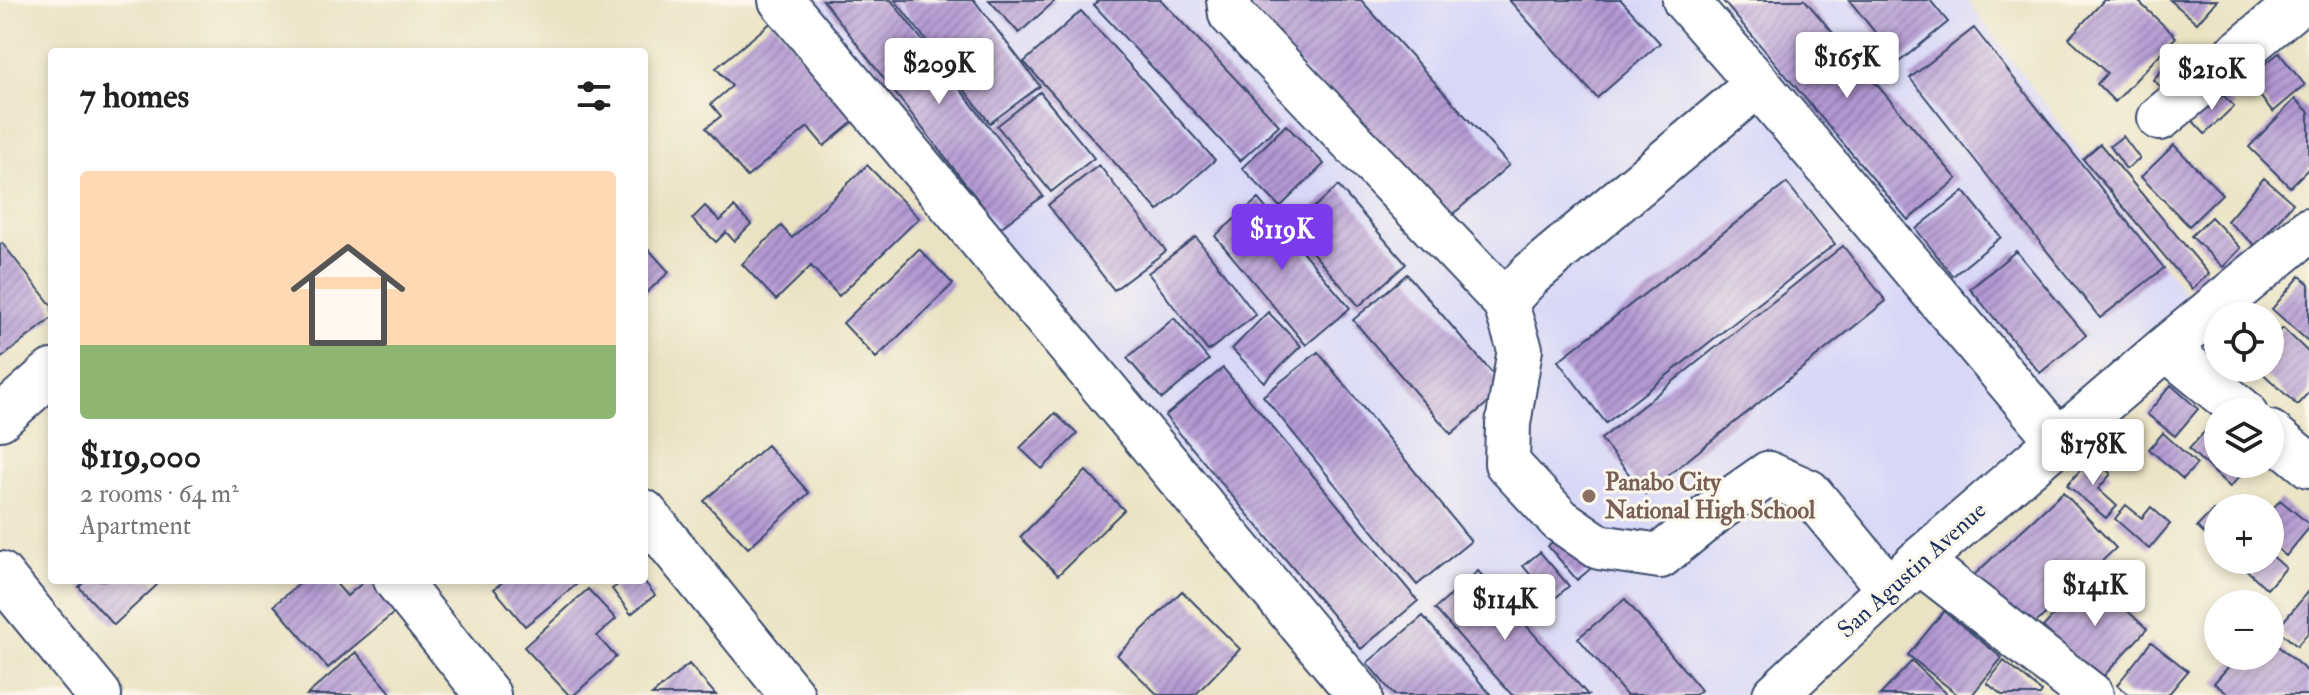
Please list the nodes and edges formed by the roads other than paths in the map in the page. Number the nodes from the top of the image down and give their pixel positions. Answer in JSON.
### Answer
{"nodes":[{"id":1,"x":781,"y":0,"type":"edge"},
{"id":2,"x":1229,"y":0,"type":"edge"},
{"id":3,"x":1685,"y":0,"type":"edge"},
{"id":4,"x":2302,"y":0,"type":"edge"},
{"id":5,"x":1758,"y":84,"type":"junction"},
{"id":6,"x":2160,"y":118,"type":"dead end"},
{"id":7,"x":2309,"y":230,"type":"edge"},
{"id":8,"x":1505,"y":302,"type":"junction"},
{"id":9,"x":2166,"y":348,"type":"junction"},
{"id":10,"x":48,"y":376,"type":"edge"},
{"id":11,"x":2227,"y":398,"type":"edge"},
{"id":12,"x":0,"y":418,"type":"edge"},
{"id":13,"x":2059,"y":441,"type":"junction"},
{"id":14,"x":2284,"y":444,"type":"edge"},
{"id":15,"x":2309,"y":465,"type":"edge"},
{"id":16,"x":648,"y":517,"type":"edge"},
{"id":17,"x":0,"y":574,"type":"edge"},
{"id":18,"x":1904,"y":575,"type":"junction"},
{"id":19,"x":399,"y":584,"type":"edge"},
{"id":20,"x":99,"y":695,"type":"edge"},
{"id":21,"x":488,"y":695,"type":"edge"},
{"id":22,"x":792,"y":695,"type":"edge"},
{"id":23,"x":1360,"y":695,"type":"edge"},
{"id":24,"x":1775,"y":695,"type":"edge"},
{"id":25,"x":2091,"y":695,"type":"edge"}],
"edges":[{"from":1,"to":23,"type":"street"},
{"from":2,"to":8,"type":"street"},
{"from":3,"to":5,"type":"street"},
{"from":4,"to":6,"type":"street"},
{"from":5,"to":8,"type":"street"},
{"from":5,"to":13,"type":"street"},
{"from":7,"to":9,"type":"street","name":"San Agustin Avenue"},
{"from":8,"to":18,"type":"street"},
{"from":9,"to":11,"type":"street"},
{"from":9,"to":13,"type":"street","name":"San Agustin Avenue"},
{"from":10,"to":12,"type":"street"},
{"from":13,"to":18,"type":"street","name":"San Agustin Avenue"},
{"from":14,"to":15,"type":"street"},
{"from":16,"to":22,"type":"street"},
{"from":17,"to":20,"type":"street"},
{"from":18,"to":24,"type":"street","name":"San Agustin Avenue"},
{"from":18,"to":25,"type":"street"},
{"from":19,"to":21,"type":"street"}]}
